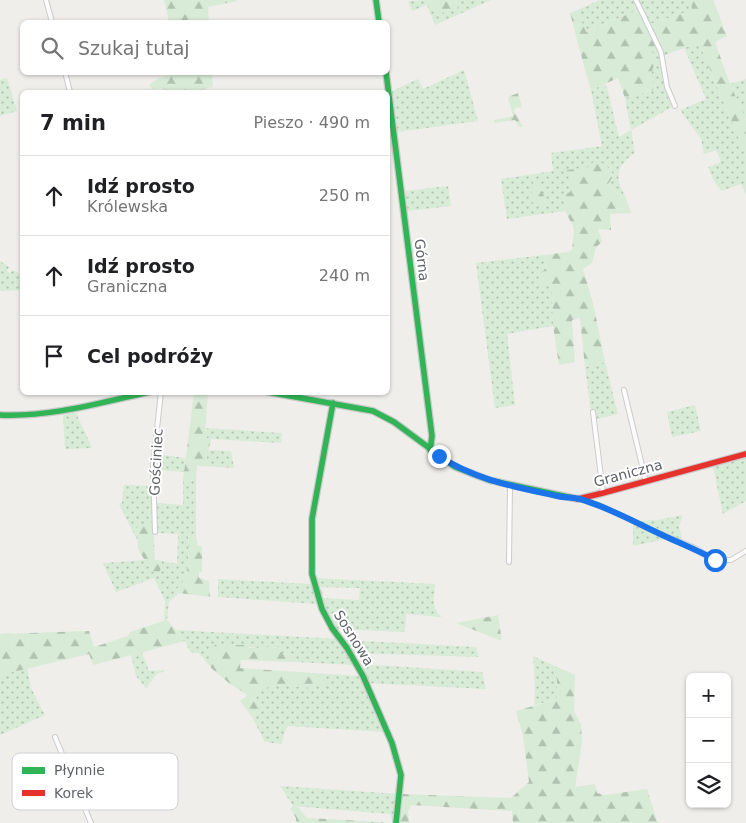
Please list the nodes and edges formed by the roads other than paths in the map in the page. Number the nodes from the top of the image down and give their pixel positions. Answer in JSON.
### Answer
{"nodes":[{"id":1,"x":46,"y":0,"type":"edge"},
{"id":2,"x":376,"y":0,"type":"edge"},
{"id":3,"x":636,"y":0,"type":"edge"},
{"id":4,"x":51,"y":20,"type":"edge"},
{"id":5,"x":379,"y":20,"type":"edge"},
{"id":6,"x":66,"y":75,"type":"edge"},
{"id":7,"x":386,"y":75,"type":"edge"},
{"id":8,"x":70,"y":90,"type":"edge"},
{"id":9,"x":388,"y":90,"type":"edge"},
{"id":10,"x":390,"y":104,"type":"edge"},
{"id":11,"x":675,"y":106,"type":"dead end"},
{"id":12,"x":624,"y":390,"type":"dead end"},
{"id":13,"x":134,"y":395,"type":"edge"},
{"id":14,"x":161,"y":395,"type":"edge"},
{"id":15,"x":286,"y":395,"type":"edge"},
{"id":16,"x":333,"y":403,"type":"junction"},
{"id":17,"x":593,"y":412,"type":"dead end"},
{"id":18,"x":0,"y":415,"type":"edge"},
{"id":19,"x":430,"y":450,"type":"junction"},
{"id":20,"x":746,"y":454,"type":"edge"},
{"id":21,"x":646,"y":482,"type":"junction"},
{"id":22,"x":510,"y":486,"type":"junction"},
{"id":23,"x":603,"y":493,"type":"junction"},
{"id":24,"x":578,"y":499,"type":"junction"},
{"id":25,"x":155,"y":532,"type":"dead end"},
{"id":26,"x":746,"y":551,"type":"edge"},
{"id":27,"x":509,"y":562,"type":"dead end"},
{"id":28,"x":55,"y":736,"type":"dead end"},
{"id":29,"x":62,"y":753,"type":"edge"},
{"id":30,"x":86,"y":810,"type":"edge"},
{"id":31,"x":91,"y":823,"type":"edge"},
{"id":32,"x":396,"y":823,"type":"edge"}],
"edges":[{"from":1,"to":4,"type":"street"},
{"from":2,"to":5,"type":"street"},
{"from":3,"to":11,"type":"street"},
{"from":6,"to":8,"type":"street"},
{"from":7,"to":9,"type":"street","name":"Górna"},
{"from":10,"to":19,"type":"street","name":"Górna"},
{"from":12,"to":21,"type":"street"},
{"from":13,"to":18,"type":"street"},
{"from":14,"to":25,"type":"street","name":"Gościniec"},
{"from":15,"to":16,"type":"street","name":"Graniczna"},
{"from":16,"to":19,"type":"street","name":"Graniczna"},
{"from":16,"to":32,"type":"street","name":"Sosnowa"},
{"from":17,"to":23,"type":"street"},
{"from":19,"to":22,"type":"street","name":"Graniczna"},
{"from":20,"to":21,"type":"street","name":"Graniczna"},
{"from":21,"to":23,"type":"street","name":"Graniczna"},
{"from":22,"to":24,"type":"street","name":"Graniczna"},
{"from":22,"to":27,"type":"street"},
{"from":23,"to":24,"type":"street","name":"Graniczna"},
{"from":24,"to":26,"type":"street"},
{"from":28,"to":29,"type":"street"},
{"from":30,"to":31,"type":"street"}]}
